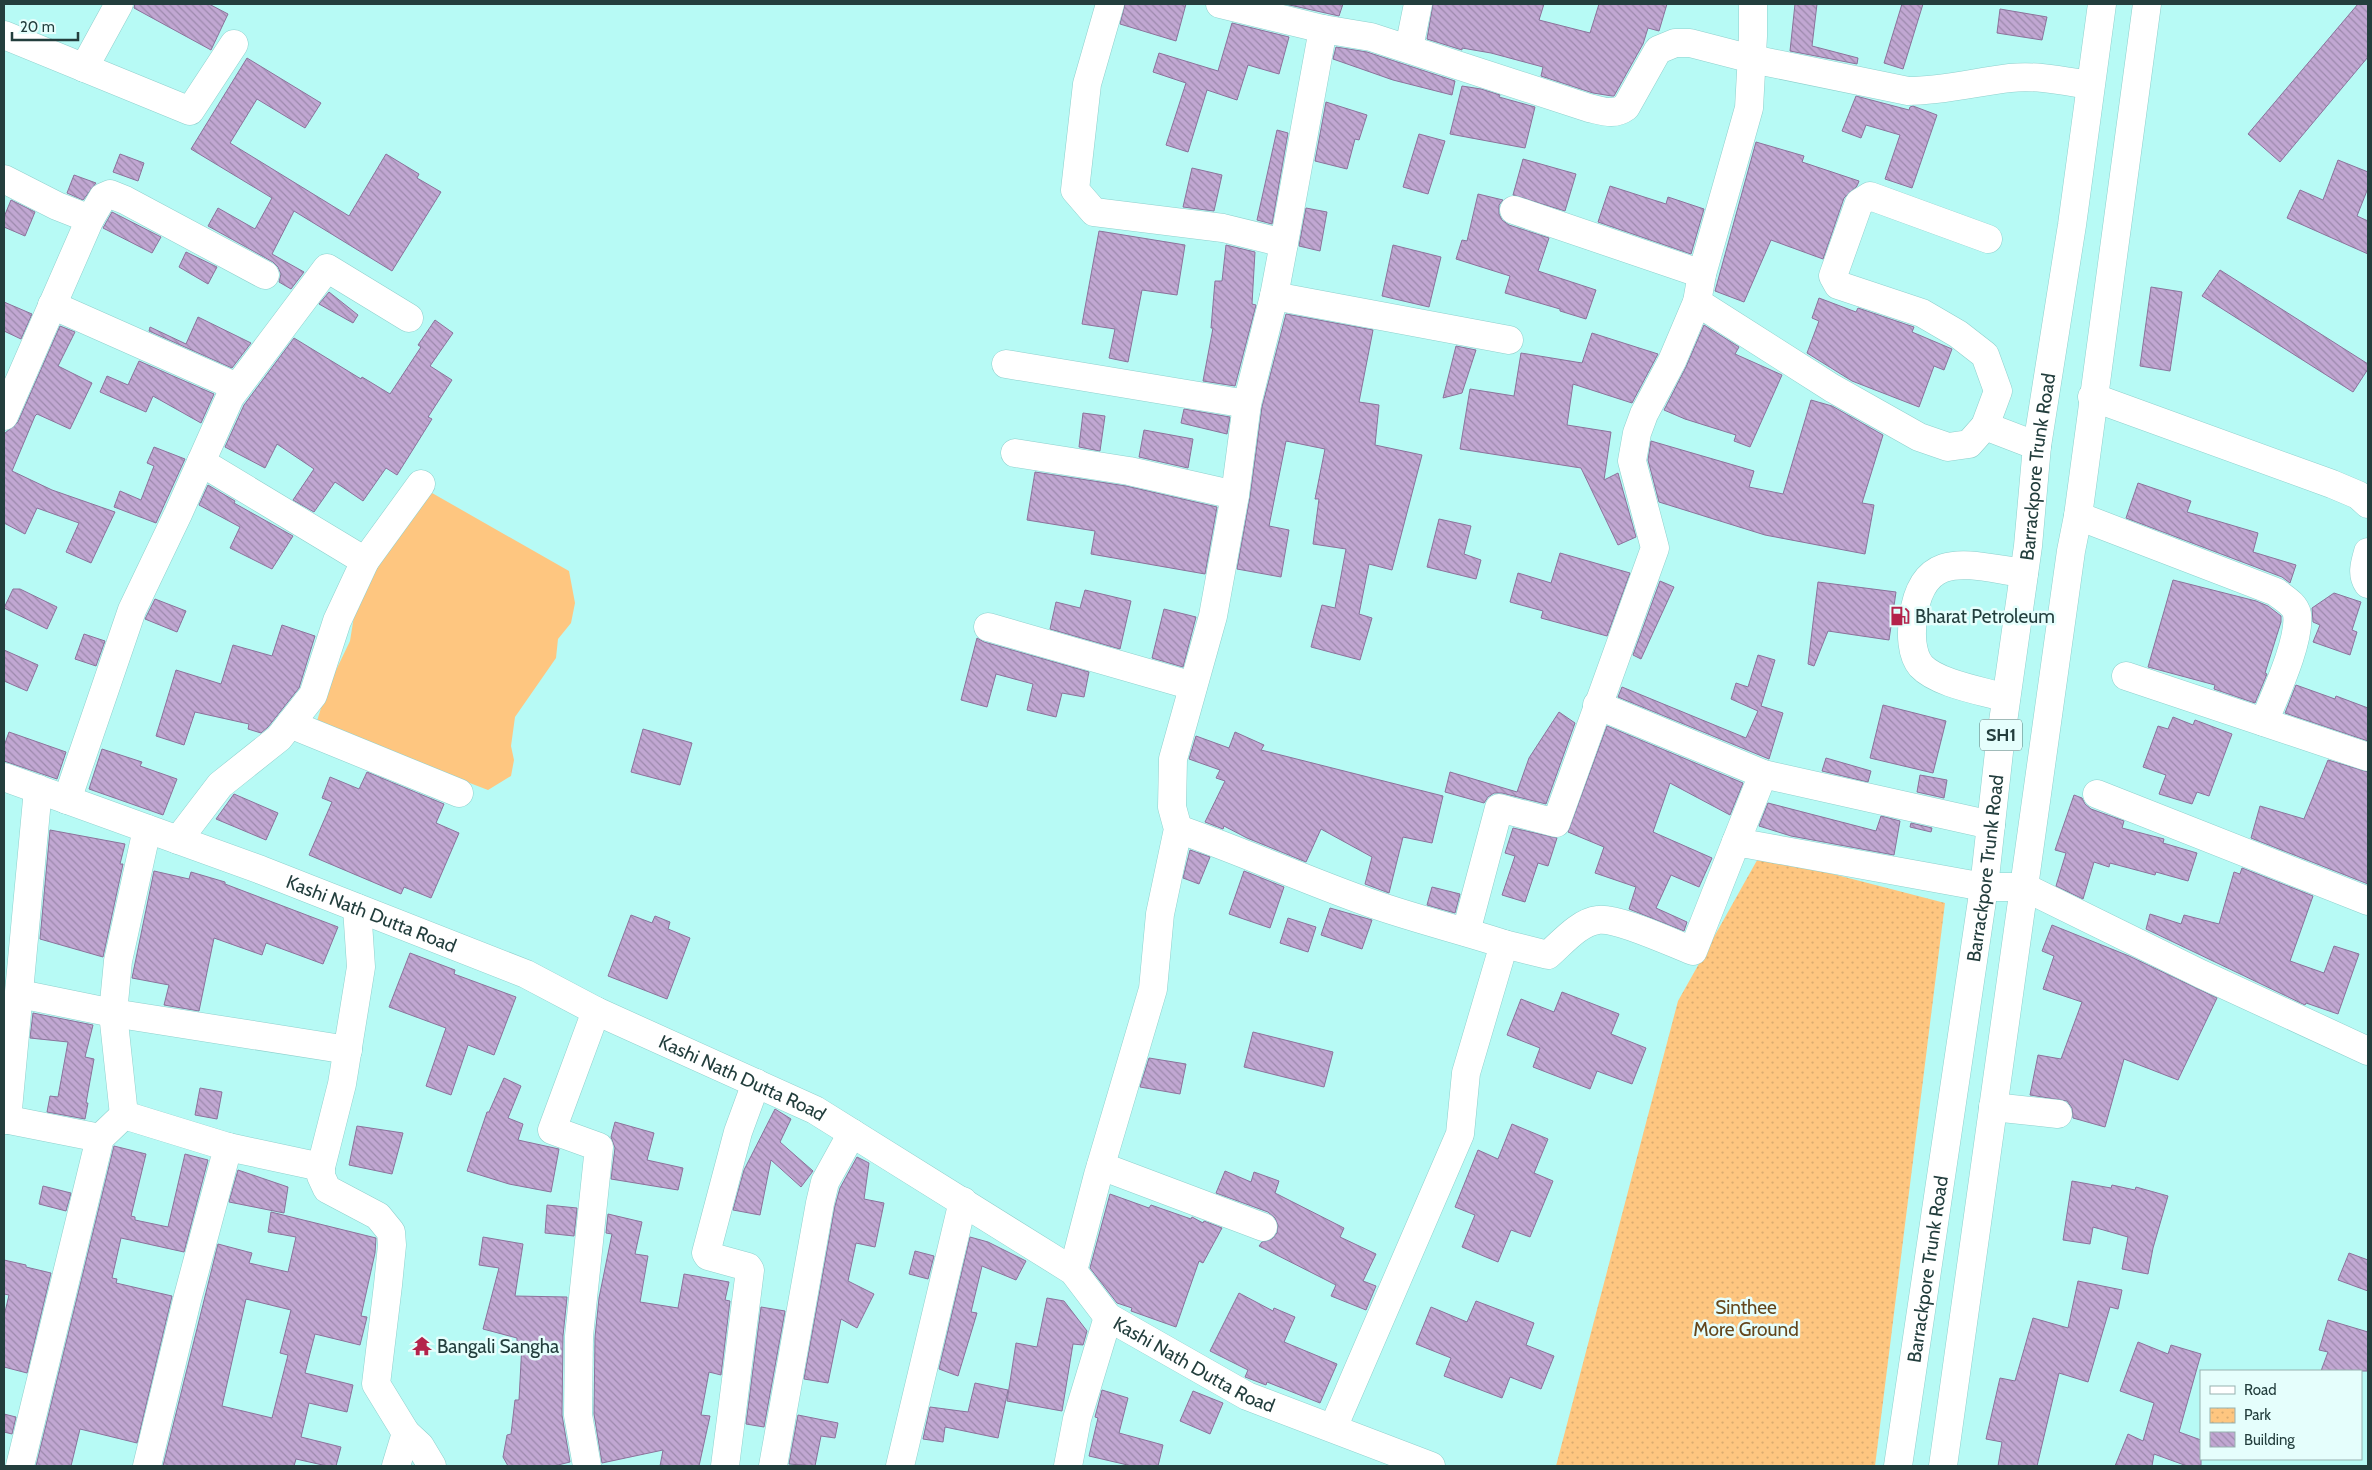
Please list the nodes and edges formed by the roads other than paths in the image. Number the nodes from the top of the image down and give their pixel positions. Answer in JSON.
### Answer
{"nodes":[{"id":1,"x":119,"y":4,"type":"edge"},
{"id":2,"x":1110,"y":4,"type":"edge"},
{"id":3,"x":1220,"y":4,"type":"edge"},
{"id":4,"x":1418,"y":4,"type":"edge"},
{"id":5,"x":1753,"y":4,"type":"edge"},
{"id":6,"x":2102,"y":4,"type":"edge"},
{"id":7,"x":2147,"y":4,"type":"edge"},
{"id":8,"x":1323,"y":29,"type":"junction"},
{"id":9,"x":4,"y":35,"type":"edge"},
{"id":10,"x":234,"y":44,"type":"dead end"},
{"id":11,"x":1409,"y":48,"type":"junction"},
{"id":12,"x":1752,"y":59,"type":"junction"},
{"id":13,"x":84,"y":68,"type":"junction"},
{"id":14,"x":2090,"y":85,"type":"junction"},
{"id":15,"x":4,"y":179,"type":"edge"},
{"id":16,"x":1514,"y":210,"type":"dead end"},
{"id":17,"x":90,"y":219,"type":"junction"},
{"id":18,"x":1988,"y":239,"type":"dead end"},
{"id":19,"x":1284,"y":243,"type":"junction"},
{"id":20,"x":1702,"y":274,"type":"junction"},
{"id":21,"x":265,"y":275,"type":"dead end"},
{"id":22,"x":1274,"y":296,"type":"junction"},
{"id":23,"x":1698,"y":302,"type":"junction"},
{"id":24,"x":52,"y":305,"type":"junction"},
{"id":25,"x":409,"y":318,"type":"dead end"},
{"id":26,"x":1509,"y":340,"type":"dead end"},
{"id":27,"x":1006,"y":364,"type":"dead end"},
{"id":28,"x":13,"y":368,"type":"edge"},
{"id":29,"x":237,"y":387,"type":"junction"},
{"id":30,"x":2092,"y":397,"type":"junction"},
{"id":31,"x":1248,"y":404,"type":"junction"},
{"id":32,"x":4,"y":416,"type":"edge"},
{"id":33,"x":1984,"y":426,"type":"junction"},
{"id":34,"x":2037,"y":446,"type":"junction"},
{"id":35,"x":1015,"y":454,"type":"dead end"},
{"id":36,"x":201,"y":462,"type":"junction"},
{"id":37,"x":420,"y":484,"type":"dead end"},
{"id":38,"x":1235,"y":496,"type":"junction"},
{"id":39,"x":2368,"y":504,"type":"edge"},
{"id":40,"x":2078,"y":516,"type":"junction"},
{"id":41,"x":2368,"y":552,"type":"edge"},
{"id":42,"x":364,"y":561,"type":"junction"},
{"id":43,"x":2024,"y":573,"type":"junction"},
{"id":44,"x":2368,"y":584,"type":"edge"},
{"id":45,"x":988,"y":627,"type":"dead end"},
{"id":46,"x":2126,"y":676,"type":"dead end"},
{"id":47,"x":1193,"y":686,"type":"junction"},
{"id":48,"x":2006,"y":698,"type":"junction"},
{"id":49,"x":1597,"y":705,"type":"junction"},
{"id":50,"x":2264,"y":722,"type":"junction"},
{"id":51,"x":290,"y":724,"type":"junction"},
{"id":52,"x":2368,"y":757,"type":"edge"},
{"id":53,"x":1763,"y":774,"type":"junction"},
{"id":54,"x":4,"y":777,"type":"edge"},
{"id":55,"x":38,"y":789,"type":"junction"},
{"id":56,"x":459,"y":793,"type":"dead end"},
{"id":57,"x":2097,"y":794,"type":"dead end"},
{"id":58,"x":67,"y":800,"type":"junction"},
{"id":59,"x":1991,"y":825,"type":"junction"},
{"id":60,"x":147,"y":829,"type":"junction"},
{"id":61,"x":1178,"y":829,"type":"junction"},
{"id":62,"x":178,"y":840,"type":"junction"},
{"id":63,"x":1736,"y":842,"type":"junction"},
{"id":64,"x":2024,"y":886,"type":"junction"},
{"id":65,"x":1984,"y":887,"type":"junction"},
{"id":66,"x":2368,"y":901,"type":"edge"},
{"id":67,"x":356,"y":908,"type":"junction"},
{"id":68,"x":1466,"y":932,"type":"junction"},
{"id":69,"x":14,"y":943,"type":"edge"},
{"id":70,"x":1504,"y":944,"type":"junction"},
{"id":71,"x":20,"y":994,"type":"junction"},
{"id":72,"x":596,"y":1011,"type":"junction"},
{"id":73,"x":113,"y":1013,"type":"junction"},
{"id":74,"x":348,"y":1050,"type":"junction"},
{"id":75,"x":2368,"y":1051,"type":"edge"},
{"id":76,"x":756,"y":1083,"type":"junction"},
{"id":77,"x":1993,"y":1107,"type":"junction"},
{"id":78,"x":2058,"y":1114,"type":"dead end"},
{"id":79,"x":124,"y":1115,"type":"junction"},
{"id":80,"x":5,"y":1119,"type":"edge"},
{"id":81,"x":852,"y":1133,"type":"junction"},
{"id":82,"x":100,"y":1138,"type":"junction"},
{"id":83,"x":228,"y":1148,"type":"junction"},
{"id":84,"x":1101,"y":1166,"type":"junction"},
{"id":85,"x":321,"y":1167,"type":"junction"},
{"id":86,"x":963,"y":1201,"type":"junction"},
{"id":87,"x":1263,"y":1227,"type":"dead end"},
{"id":88,"x":1073,"y":1271,"type":"junction"},
{"id":89,"x":1108,"y":1317,"type":"junction"},
{"id":90,"x":1333,"y":1428,"type":"junction"},
{"id":91,"x":406,"y":1433,"type":"junction"},
{"id":92,"x":20,"y":1466,"type":"edge"},
{"id":93,"x":147,"y":1466,"type":"edge"},
{"id":94,"x":396,"y":1466,"type":"edge"},
{"id":95,"x":432,"y":1466,"type":"edge"},
{"id":96,"x":587,"y":1466,"type":"edge"},
{"id":97,"x":725,"y":1466,"type":"edge"},
{"id":98,"x":773,"y":1466,"type":"edge"},
{"id":99,"x":900,"y":1466,"type":"edge"},
{"id":100,"x":1068,"y":1466,"type":"edge"},
{"id":101,"x":1431,"y":1466,"type":"edge"},
{"id":102,"x":1898,"y":1466,"type":"edge"},
{"id":103,"x":1943,"y":1466,"type":"edge"}],
"edges":[{"from":1,"to":13,"type":"street"},
{"from":2,"to":19,"type":"street"},
{"from":3,"to":8,"type":"street"},
{"from":4,"to":11,"type":"street"},
{"from":5,"to":12,"type":"street"},
{"from":6,"to":14,"type":"street","name":"Barrackpore Trunk Road","number":"SH1"},
{"from":7,"to":30,"type":"street","number":"SH1"},
{"from":8,"to":11,"type":"street"},
{"from":8,"to":19,"type":"street"},
{"from":9,"to":13,"type":"street"},
{"from":10,"to":13,"type":"street"},
{"from":11,"to":12,"type":"street"},
{"from":12,"to":14,"type":"street"},
{"from":12,"to":20,"type":"street"},
{"from":14,"to":34,"type":"street","name":"Barrackpore Trunk Road","number":"SH1"},
{"from":15,"to":17,"type":"street"},
{"from":16,"to":20,"type":"street"},
{"from":17,"to":21,"type":"street"},
{"from":17,"to":24,"type":"street"},
{"from":18,"to":33,"type":"street"},
{"from":19,"to":22,"type":"street"},
{"from":20,"to":23,"type":"street"},
{"from":22,"to":26,"type":"street"},
{"from":22,"to":31,"type":"street"},
{"from":23,"to":33,"type":"street"},
{"from":23,"to":49,"type":"street"},
{"from":24,"to":28,"type":"street"},
{"from":24,"to":29,"type":"street"},
{"from":25,"to":29,"type":"street"},
{"from":27,"to":31,"type":"street"},
{"from":28,"to":32,"type":"street"},
{"from":29,"to":36,"type":"street"},
{"from":30,"to":39,"type":"street"},
{"from":30,"to":40,"type":"street","number":"SH1"},
{"from":31,"to":38,"type":"street"},
{"from":33,"to":34,"type":"street"},
{"from":34,"to":43,"type":"street","name":"Barrackpore Trunk Road","number":"SH1"},
{"from":35,"to":38,"type":"street"},
{"from":36,"to":42,"type":"street"},
{"from":36,"to":58,"type":"street"},
{"from":37,"to":42,"type":"street"},
{"from":38,"to":47,"type":"street"},
{"from":40,"to":50,"type":"street"},
{"from":40,"to":64,"type":"street","number":"SH1"},
{"from":41,"to":44,"type":"street"},
{"from":42,"to":51,"type":"street"},
{"from":43,"to":48,"type":"street","name":"Barrackpore Trunk Road","number":"SH1"},
{"from":43,"to":48,"type":"street"},
{"from":45,"to":47,"type":"street"},
{"from":46,"to":50,"type":"street"},
{"from":47,"to":61,"type":"street"},
{"from":48,"to":59,"type":"street","name":"Barrackpore Trunk Road","number":"SH1"},
{"from":49,"to":53,"type":"street"},
{"from":49,"to":68,"type":"street"},
{"from":50,"to":52,"type":"street"},
{"from":51,"to":56,"type":"street"},
{"from":51,"to":62,"type":"street"},
{"from":53,"to":59,"type":"street"},
{"from":53,"to":63,"type":"street"},
{"from":54,"to":55,"type":"street","name":"Kashi Nath Dutta Road"},
{"from":55,"to":58,"type":"street","name":"Kashi Nath Dutta Road"},
{"from":55,"to":69,"type":"street"},
{"from":57,"to":66,"type":"street"},
{"from":58,"to":60,"type":"street","name":"Kashi Nath Dutta Road"},
{"from":59,"to":65,"type":"street","name":"Barrackpore Trunk Road","number":"SH1"},
{"from":60,"to":62,"type":"street","name":"Kashi Nath Dutta Road"},
{"from":60,"to":73,"type":"street"},
{"from":61,"to":68,"type":"street"},
{"from":61,"to":84,"type":"street"},
{"from":62,"to":67,"type":"street","name":"Kashi Nath Dutta Road"},
{"from":63,"to":65,"type":"street"},
{"from":63,"to":70,"type":"street"},
{"from":64,"to":65,"type":"street"},
{"from":64,"to":75,"type":"street"},
{"from":64,"to":77,"type":"street","number":"SH1"},
{"from":65,"to":102,"type":"street","name":"Barrackpore Trunk Road","number":"SH1"},
{"from":67,"to":72,"type":"street","name":"Kashi Nath Dutta Road"},
{"from":67,"to":74,"type":"street"},
{"from":68,"to":70,"type":"street"},
{"from":69,"to":71,"type":"street"},
{"from":70,"to":90,"type":"street"},
{"from":71,"to":73,"type":"street"},
{"from":71,"to":80,"type":"street"},
{"from":72,"to":76,"type":"street","name":"Kashi Nath Dutta Road"},
{"from":72,"to":96,"type":"street"},
{"from":73,"to":74,"type":"street"},
{"from":73,"to":79,"type":"street"},
{"from":74,"to":85,"type":"street"},
{"from":76,"to":81,"type":"street","name":"Kashi Nath Dutta Road"},
{"from":76,"to":97,"type":"street"},
{"from":77,"to":78,"type":"street"},
{"from":77,"to":103,"type":"street","number":"SH1"},
{"from":79,"to":82,"type":"street"},
{"from":79,"to":83,"type":"street"},
{"from":80,"to":82,"type":"street"},
{"from":81,"to":86,"type":"street","name":"Kashi Nath Dutta Road"},
{"from":81,"to":98,"type":"street"},
{"from":82,"to":92,"type":"street"},
{"from":83,"to":85,"type":"street"},
{"from":83,"to":93,"type":"street"},
{"from":84,"to":87,"type":"street"},
{"from":84,"to":88,"type":"street"},
{"from":85,"to":91,"type":"street"},
{"from":86,"to":88,"type":"street","name":"Kashi Nath Dutta Road"},
{"from":86,"to":99,"type":"street"},
{"from":88,"to":89,"type":"street","name":"Kashi Nath Dutta Road"},
{"from":89,"to":90,"type":"street","name":"Kashi Nath Dutta Road"},
{"from":89,"to":100,"type":"street"},
{"from":90,"to":101,"type":"street","name":"Kashi Nath Dutta Road"},
{"from":91,"to":94,"type":"street"},
{"from":91,"to":95,"type":"street"}]}
